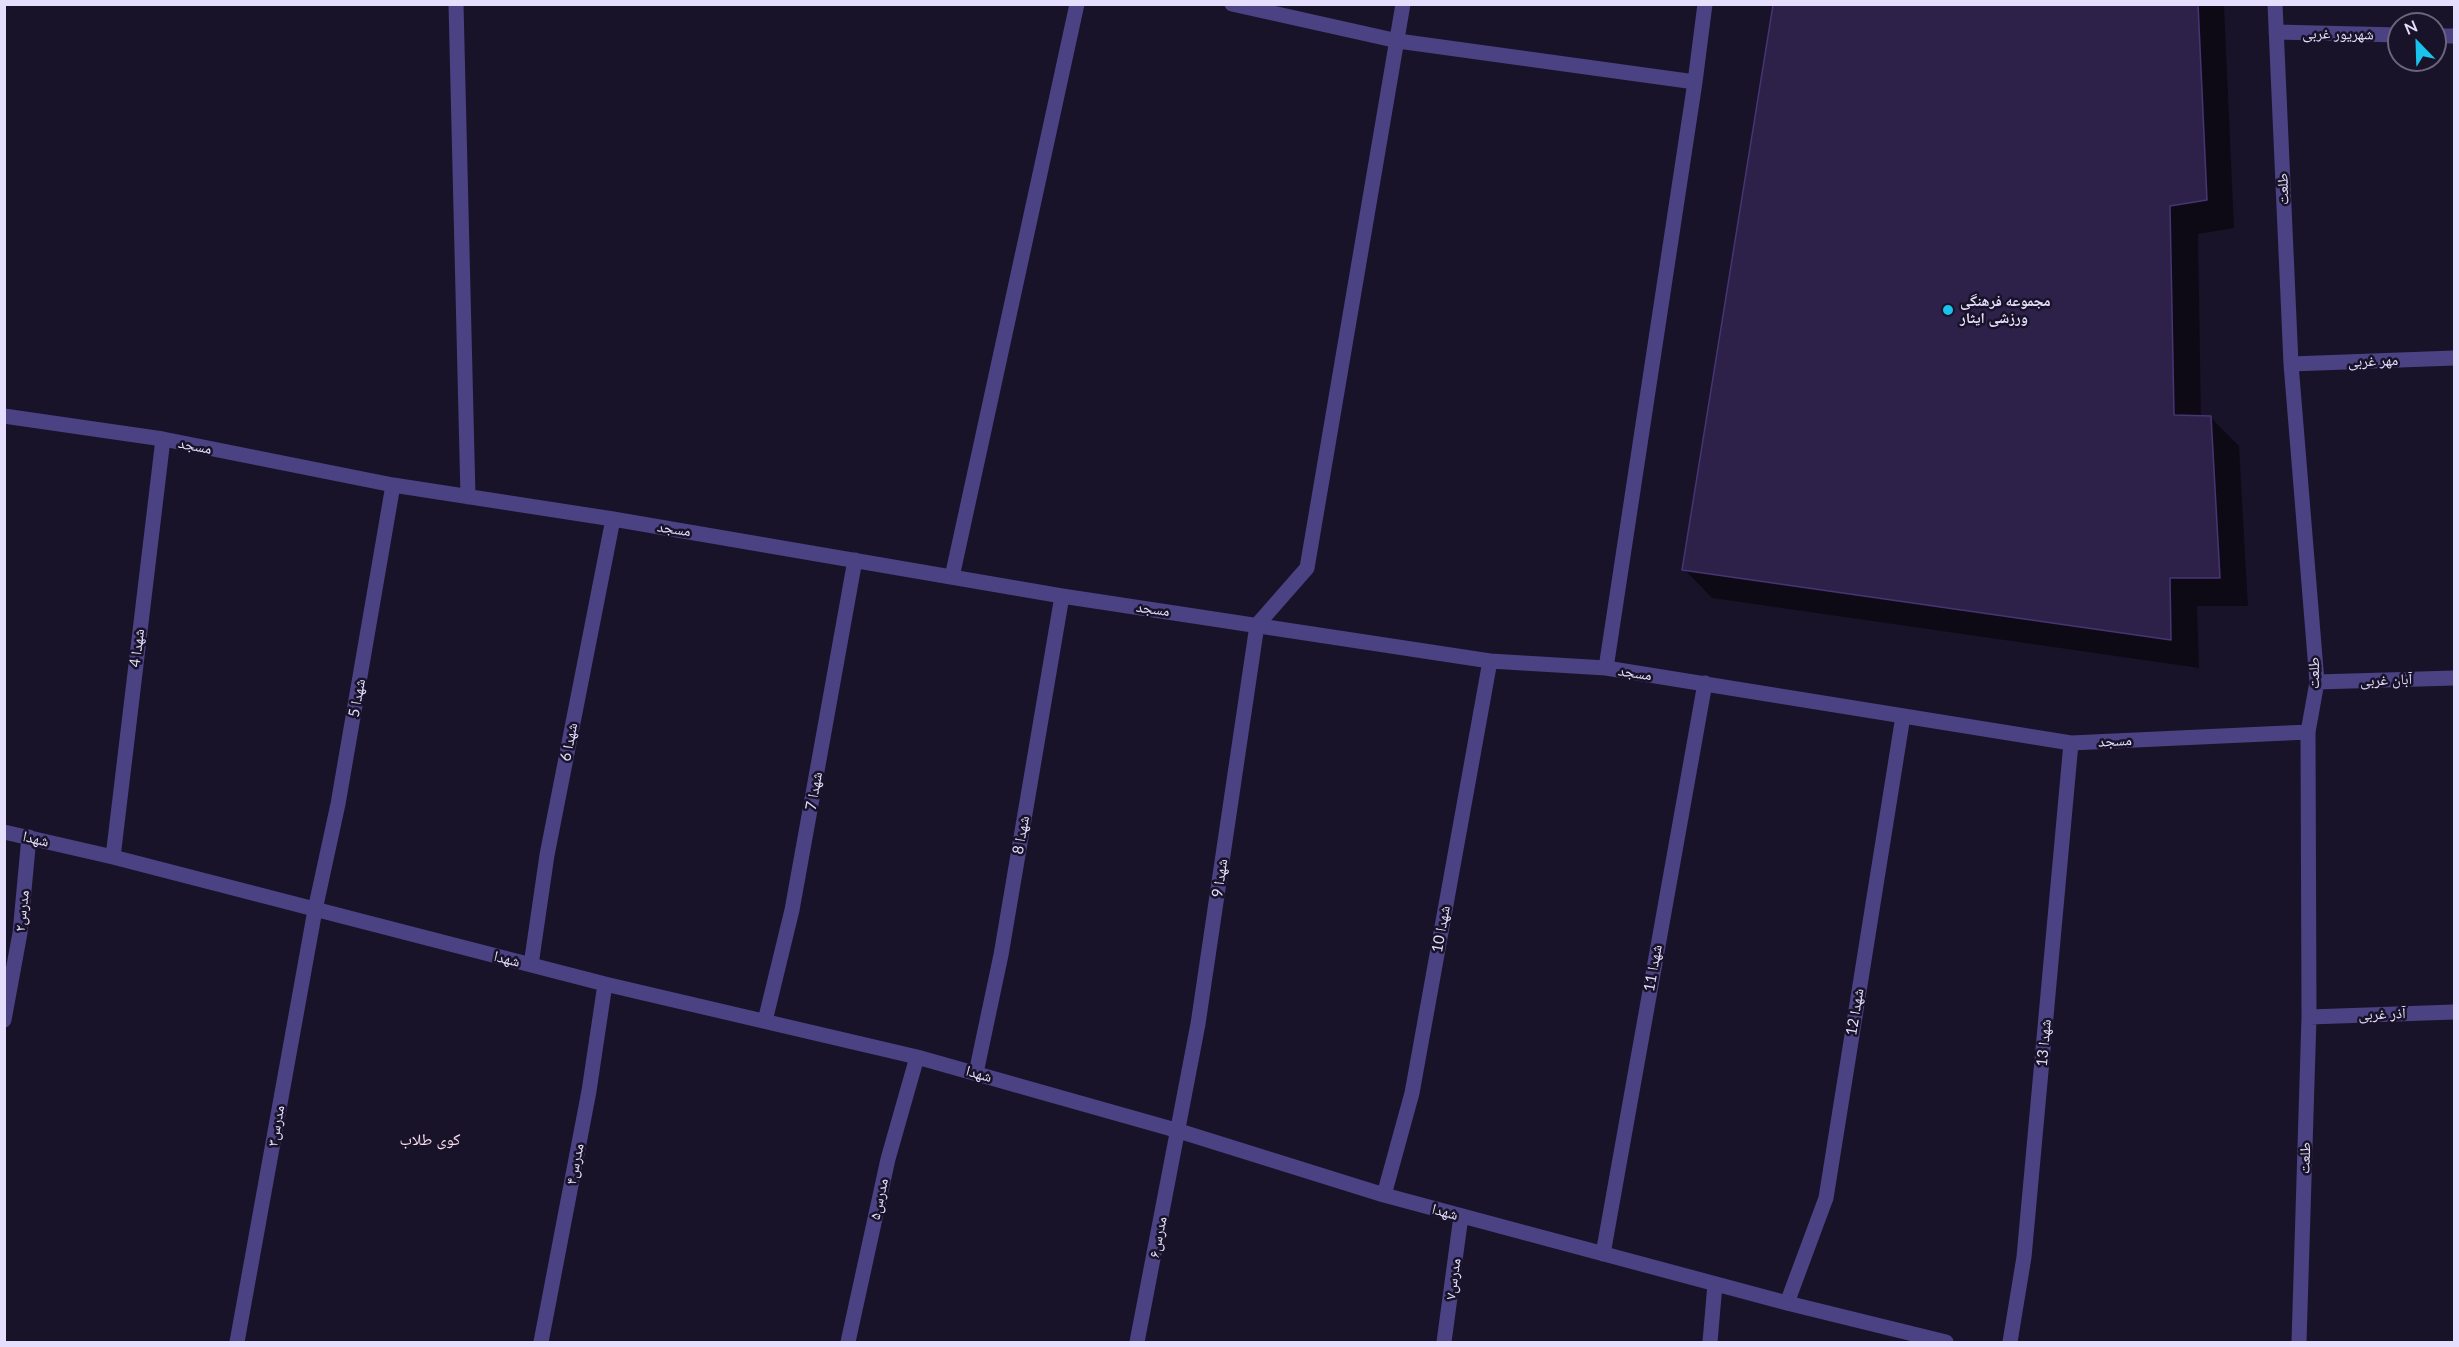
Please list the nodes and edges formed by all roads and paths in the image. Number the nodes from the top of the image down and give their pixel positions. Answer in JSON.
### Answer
{"nodes":[{"id":1,"x":456,"y":4,"type":"edge"},
{"id":2,"x":1077,"y":4,"type":"edge"},
{"id":3,"x":1232,"y":4,"type":"edge"},
{"id":4,"x":1403,"y":4,"type":"edge"},
{"id":5,"x":1705,"y":4,"type":"edge"},
{"id":6,"x":2275,"y":4,"type":"edge"},
{"id":7,"x":2276,"y":32,"type":"junction"},
{"id":8,"x":2387,"y":35,"type":"edge"},
{"id":9,"x":1398,"y":41,"type":"junction"},
{"id":10,"x":1695,"y":82,"type":"junction"},
{"id":11,"x":2454,"y":358,"type":"edge"},
{"id":12,"x":2291,"y":364,"type":"junction"},
{"id":13,"x":4,"y":416,"type":"edge"},
{"id":14,"x":163,"y":439,"type":"junction"},
{"id":15,"x":393,"y":485,"type":"junction"},
{"id":16,"x":468,"y":497,"type":"junction"},
{"id":17,"x":614,"y":519,"type":"junction"},
{"id":18,"x":855,"y":560,"type":"junction"},
{"id":19,"x":952,"y":577,"type":"junction"},
{"id":20,"x":1062,"y":596,"type":"junction"},
{"id":21,"x":1257,"y":625,"type":"junction"},
{"id":22,"x":1490,"y":661,"type":"junction"},
{"id":23,"x":1606,"y":668,"type":"junction"},
{"id":24,"x":2454,"y":678,"type":"edge"},
{"id":25,"x":2317,"y":682,"type":"junction"},
{"id":26,"x":1705,"y":683,"type":"junction"},
{"id":27,"x":1903,"y":716,"type":"junction"},
{"id":28,"x":2308,"y":732,"type":"junction"},
{"id":29,"x":2071,"y":743,"type":"junction"},
{"id":30,"x":4,"y":832,"type":"edge"},
{"id":31,"x":29,"y":837,"type":"junction"},
{"id":32,"x":113,"y":857,"type":"junction"},
{"id":33,"x":315,"y":910,"type":"junction"},
{"id":34,"x":531,"y":965,"type":"junction"},
{"id":35,"x":605,"y":984,"type":"junction"},
{"id":36,"x":2454,"y":1012,"type":"edge"},
{"id":37,"x":2309,"y":1017,"type":"junction"},
{"id":38,"x":4,"y":1020,"type":"edge"},
{"id":39,"x":765,"y":1021,"type":"junction"},
{"id":40,"x":917,"y":1057,"type":"junction"},
{"id":41,"x":976,"y":1073,"type":"junction"},
{"id":42,"x":1179,"y":1131,"type":"junction"},
{"id":43,"x":1384,"y":1195,"type":"junction"},
{"id":44,"x":1461,"y":1216,"type":"junction"},
{"id":45,"x":1603,"y":1254,"type":"junction"},
{"id":46,"x":1715,"y":1284,"type":"junction"},
{"id":47,"x":1787,"y":1303,"type":"junction"},
{"id":48,"x":237,"y":1342,"type":"edge"},
{"id":49,"x":541,"y":1342,"type":"edge"},
{"id":50,"x":848,"y":1342,"type":"edge"},
{"id":51,"x":1137,"y":1342,"type":"edge"},
{"id":52,"x":1444,"y":1342,"type":"edge"},
{"id":53,"x":1710,"y":1342,"type":"edge"},
{"id":54,"x":1946,"y":1342,"type":"edge"},
{"id":55,"x":2010,"y":1342,"type":"edge"},
{"id":56,"x":2299,"y":1342,"type":"edge"}],
"edges":[{"from":1,"to":16,"type":"street"},
{"from":2,"to":19,"type":"street"},
{"from":3,"to":9,"type":"street"},
{"from":4,"to":9,"type":"street"},
{"from":5,"to":10,"type":"street"},
{"from":6,"to":7,"type":"street","name":"طلعت"},
{"from":7,"to":8,"type":"street","name":"شهریور غربی"},
{"from":7,"to":12,"type":"street","name":"طلعت"},
{"from":9,"to":10,"type":"street"},
{"from":9,"to":21,"type":"street"},
{"from":10,"to":23,"type":"street"},
{"from":11,"to":12,"type":"street","name":"مهر غربی"},
{"from":12,"to":25,"type":"street","name":"طلعت"},
{"from":13,"to":14,"type":"street","name":"مسجد"},
{"from":14,"to":15,"type":"street","name":"مسجد"},
{"from":14,"to":32,"type":"street","name":"شهدا 4"},
{"from":15,"to":16,"type":"street","name":"مسجد"},
{"from":15,"to":33,"type":"street","name":"شهدا 5"},
{"from":16,"to":17,"type":"street","name":"مسجد"},
{"from":17,"to":18,"type":"street","name":"مسجد"},
{"from":17,"to":34,"type":"street","name":"شهدا 6"},
{"from":18,"to":19,"type":"street","name":"مسجد"},
{"from":18,"to":39,"type":"street","name":"شهدا 7"},
{"from":19,"to":20,"type":"street","name":"مسجد"},
{"from":20,"to":21,"type":"street","name":"مسجد"},
{"from":20,"to":41,"type":"street","name":"شهدا 8"},
{"from":21,"to":22,"type":"street","name":"مسجد"},
{"from":21,"to":42,"type":"street","name":"شهدا 9"},
{"from":22,"to":23,"type":"street","name":"مسجد"},
{"from":22,"to":43,"type":"street","name":"شهدا 10"},
{"from":23,"to":26,"type":"street","name":"مسجد"},
{"from":24,"to":25,"type":"street","name":"آبان غربی"},
{"from":25,"to":28,"type":"street","name":"طلعت"},
{"from":26,"to":27,"type":"street","name":"مسجد"},
{"from":26,"to":45,"type":"street","name":"شهدا 11"},
{"from":27,"to":29,"type":"street","name":"مسجد"},
{"from":27,"to":47,"type":"street","name":"شهدا 12"},
{"from":28,"to":29,"type":"street","name":"مسجد"},
{"from":28,"to":37,"type":"street","name":"طلعت"},
{"from":29,"to":55,"type":"street","name":"شهدا 13"},
{"from":30,"to":31,"type":"street","name":"شهدا"},
{"from":31,"to":32,"type":"street","name":"شهدا"},
{"from":31,"to":38,"type":"street","name":"مدرس۲"},
{"from":32,"to":33,"type":"street","name":"شهدا"},
{"from":33,"to":34,"type":"street","name":"شهدا"},
{"from":33,"to":48,"type":"street","name":"مدرس۳"},
{"from":34,"to":35,"type":"street","name":"شهدا"},
{"from":35,"to":39,"type":"street","name":"شهدا"},
{"from":35,"to":49,"type":"street","name":"مدرس۴"},
{"from":36,"to":37,"type":"street","name":"آذر غربی"},
{"from":37,"to":56,"type":"street","name":"طلعت"},
{"from":39,"to":40,"type":"street","name":"شهدا"},
{"from":40,"to":41,"type":"street","name":"شهدا"},
{"from":40,"to":50,"type":"street","name":"مدرس۵"},
{"from":41,"to":42,"type":"street","name":"شهدا"},
{"from":42,"to":43,"type":"street","name":"شهدا"},
{"from":42,"to":51,"type":"street","name":"مدرس۶"},
{"from":43,"to":44,"type":"street","name":"شهدا"},
{"from":44,"to":45,"type":"street","name":"شهدا"},
{"from":44,"to":52,"type":"street","name":"مدرس۷"},
{"from":45,"to":46,"type":"street","name":"شهدا"},
{"from":46,"to":47,"type":"street","name":"شهدا"},
{"from":46,"to":53,"type":"street"},
{"from":47,"to":54,"type":"street","name":"شهدا"}]}
